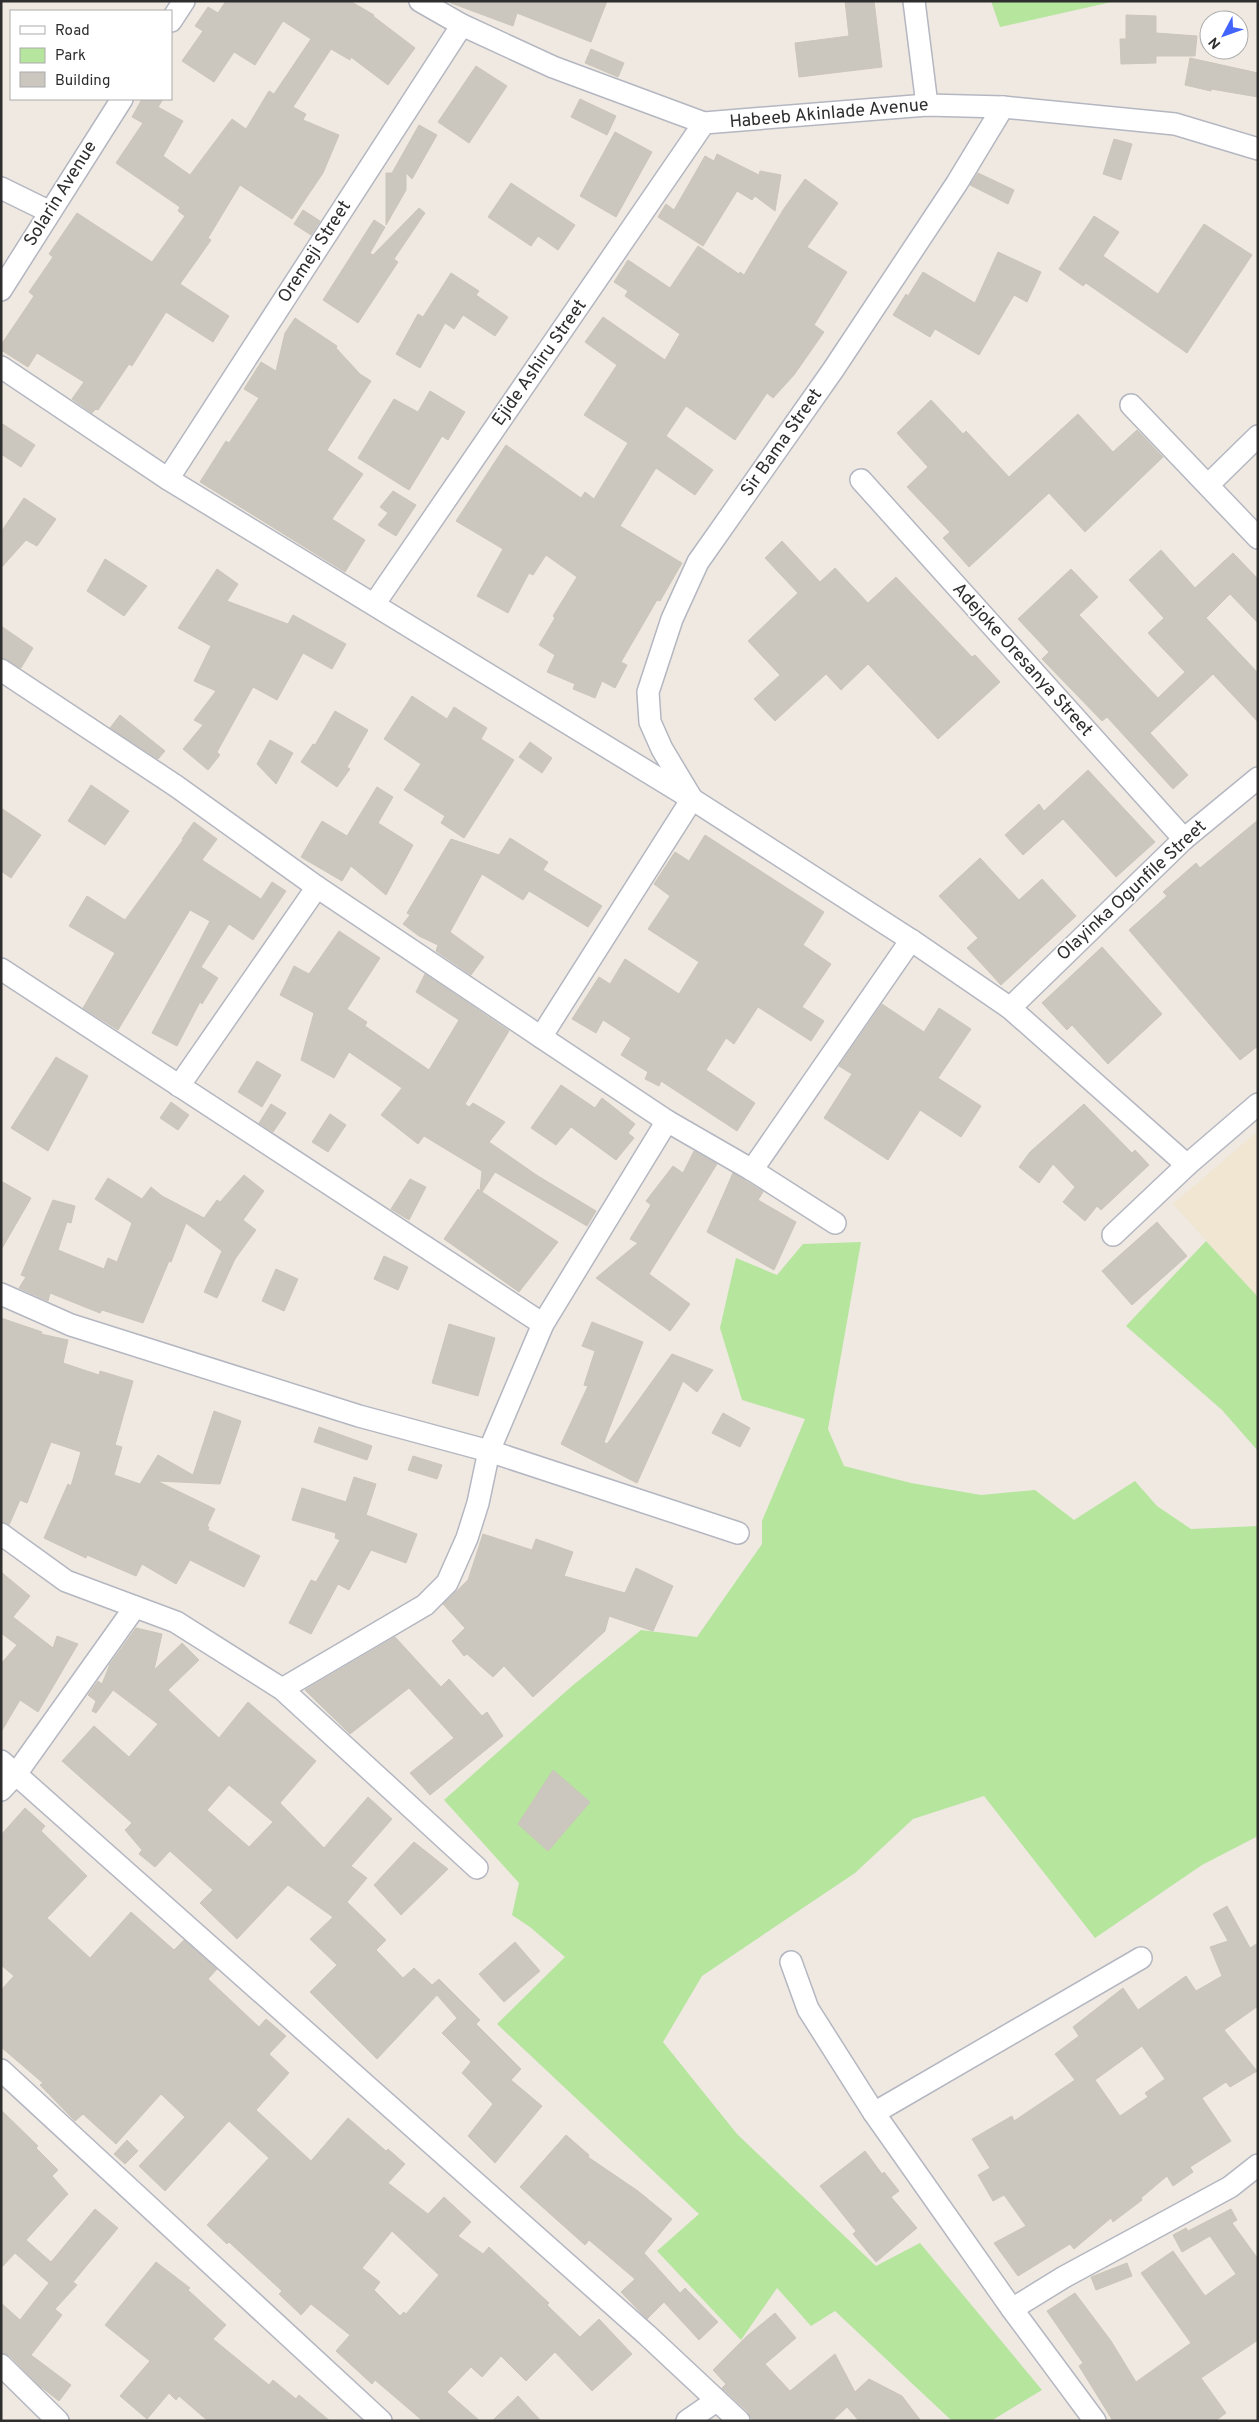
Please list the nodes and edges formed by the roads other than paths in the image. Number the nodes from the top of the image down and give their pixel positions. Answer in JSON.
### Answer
{"nodes":[{"id":1,"x":184,"y":1,"type":"edge"},
{"id":2,"x":420,"y":1,"type":"edge"},
{"id":3,"x":914,"y":1,"type":"edge"},
{"id":4,"x":172,"y":19,"type":"edge"},
{"id":5,"x":462,"y":25,"type":"junction"},
{"id":6,"x":121,"y":100,"type":"edge"},
{"id":7,"x":927,"y":105,"type":"junction"},
{"id":8,"x":1004,"y":107,"type":"junction"},
{"id":9,"x":704,"y":123,"type":"junction"},
{"id":10,"x":1258,"y":149,"type":"edge"},
{"id":11,"x":1,"y":188,"type":"edge"},
{"id":12,"x":50,"y":212,"type":"junction"},
{"id":13,"x":1,"y":290,"type":"edge"},
{"id":14,"x":1,"y":367,"type":"edge"},
{"id":15,"x":1131,"y":405,"type":"dead end"},
{"id":16,"x":1258,"y":436,"type":"edge"},
{"id":17,"x":168,"y":479,"type":"junction"},
{"id":18,"x":861,"y":480,"type":"dead end"},
{"id":19,"x":1208,"y":485,"type":"junction"},
{"id":20,"x":1258,"y":538,"type":"edge"},
{"id":21,"x":375,"y":604,"type":"junction"},
{"id":22,"x":1,"y":670,"type":"edge"},
{"id":23,"x":1258,"y":778,"type":"edge"},
{"id":24,"x":692,"y":799,"type":"junction"},
{"id":25,"x":1184,"y":839,"type":"junction"},
{"id":26,"x":317,"y":887,"type":"junction"},
{"id":27,"x":911,"y":940,"type":"junction"},
{"id":28,"x":1,"y":969,"type":"edge"},
{"id":29,"x":1010,"y":1008,"type":"junction"},
{"id":30,"x":541,"y":1038,"type":"junction"},
{"id":31,"x":179,"y":1086,"type":"junction"},
{"id":32,"x":1258,"y":1104,"type":"edge"},
{"id":33,"x":667,"y":1121,"type":"junction"},
{"id":34,"x":1187,"y":1165,"type":"junction"},
{"id":35,"x":752,"y":1170,"type":"junction"},
{"id":36,"x":835,"y":1223,"type":"dead end"},
{"id":37,"x":1113,"y":1235,"type":"dead end"},
{"id":38,"x":1,"y":1294,"type":"edge"},
{"id":39,"x":543,"y":1324,"type":"junction"},
{"id":40,"x":489,"y":1451,"type":"junction"},
{"id":41,"x":738,"y":1533,"type":"dead end"},
{"id":42,"x":1,"y":1534,"type":"edge"},
{"id":43,"x":135,"y":1607,"type":"junction"},
{"id":44,"x":282,"y":1689,"type":"junction"},
{"id":45,"x":8,"y":1768,"type":"edge"},
{"id":46,"x":1,"y":1790,"type":"edge"},
{"id":47,"x":477,"y":1868,"type":"dead end"},
{"id":48,"x":1141,"y":1958,"type":"dead end"},
{"id":49,"x":791,"y":1962,"type":"dead end"},
{"id":50,"x":1,"y":2070,"type":"edge"},
{"id":51,"x":874,"y":2113,"type":"junction"},
{"id":52,"x":1258,"y":2165,"type":"edge"},
{"id":53,"x":1012,"y":2309,"type":"junction"},
{"id":54,"x":1,"y":2365,"type":"edge"},
{"id":55,"x":716,"y":2401,"type":"junction"},
{"id":56,"x":58,"y":2421,"type":"edge"},
{"id":57,"x":381,"y":2421,"type":"edge"},
{"id":58,"x":687,"y":2421,"type":"edge"},
{"id":59,"x":739,"y":2421,"type":"edge"},
{"id":60,"x":1095,"y":2421,"type":"edge"}],
"edges":[{"from":1,"to":4,"type":"street"},
{"from":2,"to":5,"type":"street","name":"Habeeb Akinlade Avenue"},
{"from":3,"to":7,"type":"street"},
{"from":5,"to":9,"type":"street","name":"Habeeb Akinlade Avenue"},
{"from":5,"to":17,"type":"street","name":"Oremeji Street"},
{"from":6,"to":12,"type":"street","name":"Solarin Avenue"},
{"from":7,"to":8,"type":"street","name":"Habeeb Akinlade Avenue"},
{"from":7,"to":9,"type":"street","name":"Habeeb Akinlade Avenue"},
{"from":8,"to":10,"type":"street","name":"Habeeb Akinlade Avenue"},
{"from":8,"to":24,"type":"street","name":"Sir Bama Street"},
{"from":9,"to":21,"type":"street","name":"Ejide Ashiru Street"},
{"from":11,"to":12,"type":"street"},
{"from":12,"to":13,"type":"street","name":"Solarin Avenue"},
{"from":14,"to":17,"type":"street"},
{"from":15,"to":19,"type":"street"},
{"from":16,"to":19,"type":"street"},
{"from":17,"to":21,"type":"street"},
{"from":18,"to":25,"type":"street","name":"Adejoke Oresanya Street"},
{"from":19,"to":20,"type":"street"},
{"from":21,"to":24,"type":"street"},
{"from":22,"to":26,"type":"street"},
{"from":23,"to":25,"type":"street","name":"Olayinka Ogunfile Street"},
{"from":24,"to":27,"type":"street"},
{"from":24,"to":30,"type":"street"},
{"from":25,"to":29,"type":"street","name":"Olayinka Ogunfile Street"},
{"from":26,"to":30,"type":"street"},
{"from":26,"to":31,"type":"street"},
{"from":27,"to":29,"type":"street"},
{"from":27,"to":35,"type":"street"},
{"from":28,"to":31,"type":"street"},
{"from":29,"to":34,"type":"street"},
{"from":30,"to":33,"type":"street"},
{"from":31,"to":39,"type":"street"},
{"from":32,"to":34,"type":"street"},
{"from":33,"to":35,"type":"street"},
{"from":33,"to":39,"type":"street"},
{"from":34,"to":37,"type":"street"},
{"from":35,"to":36,"type":"street"},
{"from":38,"to":40,"type":"street"},
{"from":39,"to":40,"type":"street"},
{"from":40,"to":41,"type":"street"},
{"from":40,"to":44,"type":"street"},
{"from":42,"to":43,"type":"street"},
{"from":43,"to":44,"type":"street"},
{"from":43,"to":45,"type":"street"},
{"from":44,"to":47,"type":"street"},
{"from":45,"to":46,"type":"street"},
{"from":45,"to":55,"type":"street"},
{"from":48,"to":51,"type":"street"},
{"from":49,"to":51,"type":"street"},
{"from":50,"to":57,"type":"street"},
{"from":51,"to":53,"type":"street"},
{"from":52,"to":53,"type":"street"},
{"from":53,"to":60,"type":"street"},
{"from":54,"to":56,"type":"street"},
{"from":55,"to":58,"type":"street"},
{"from":55,"to":59,"type":"street"}]}
